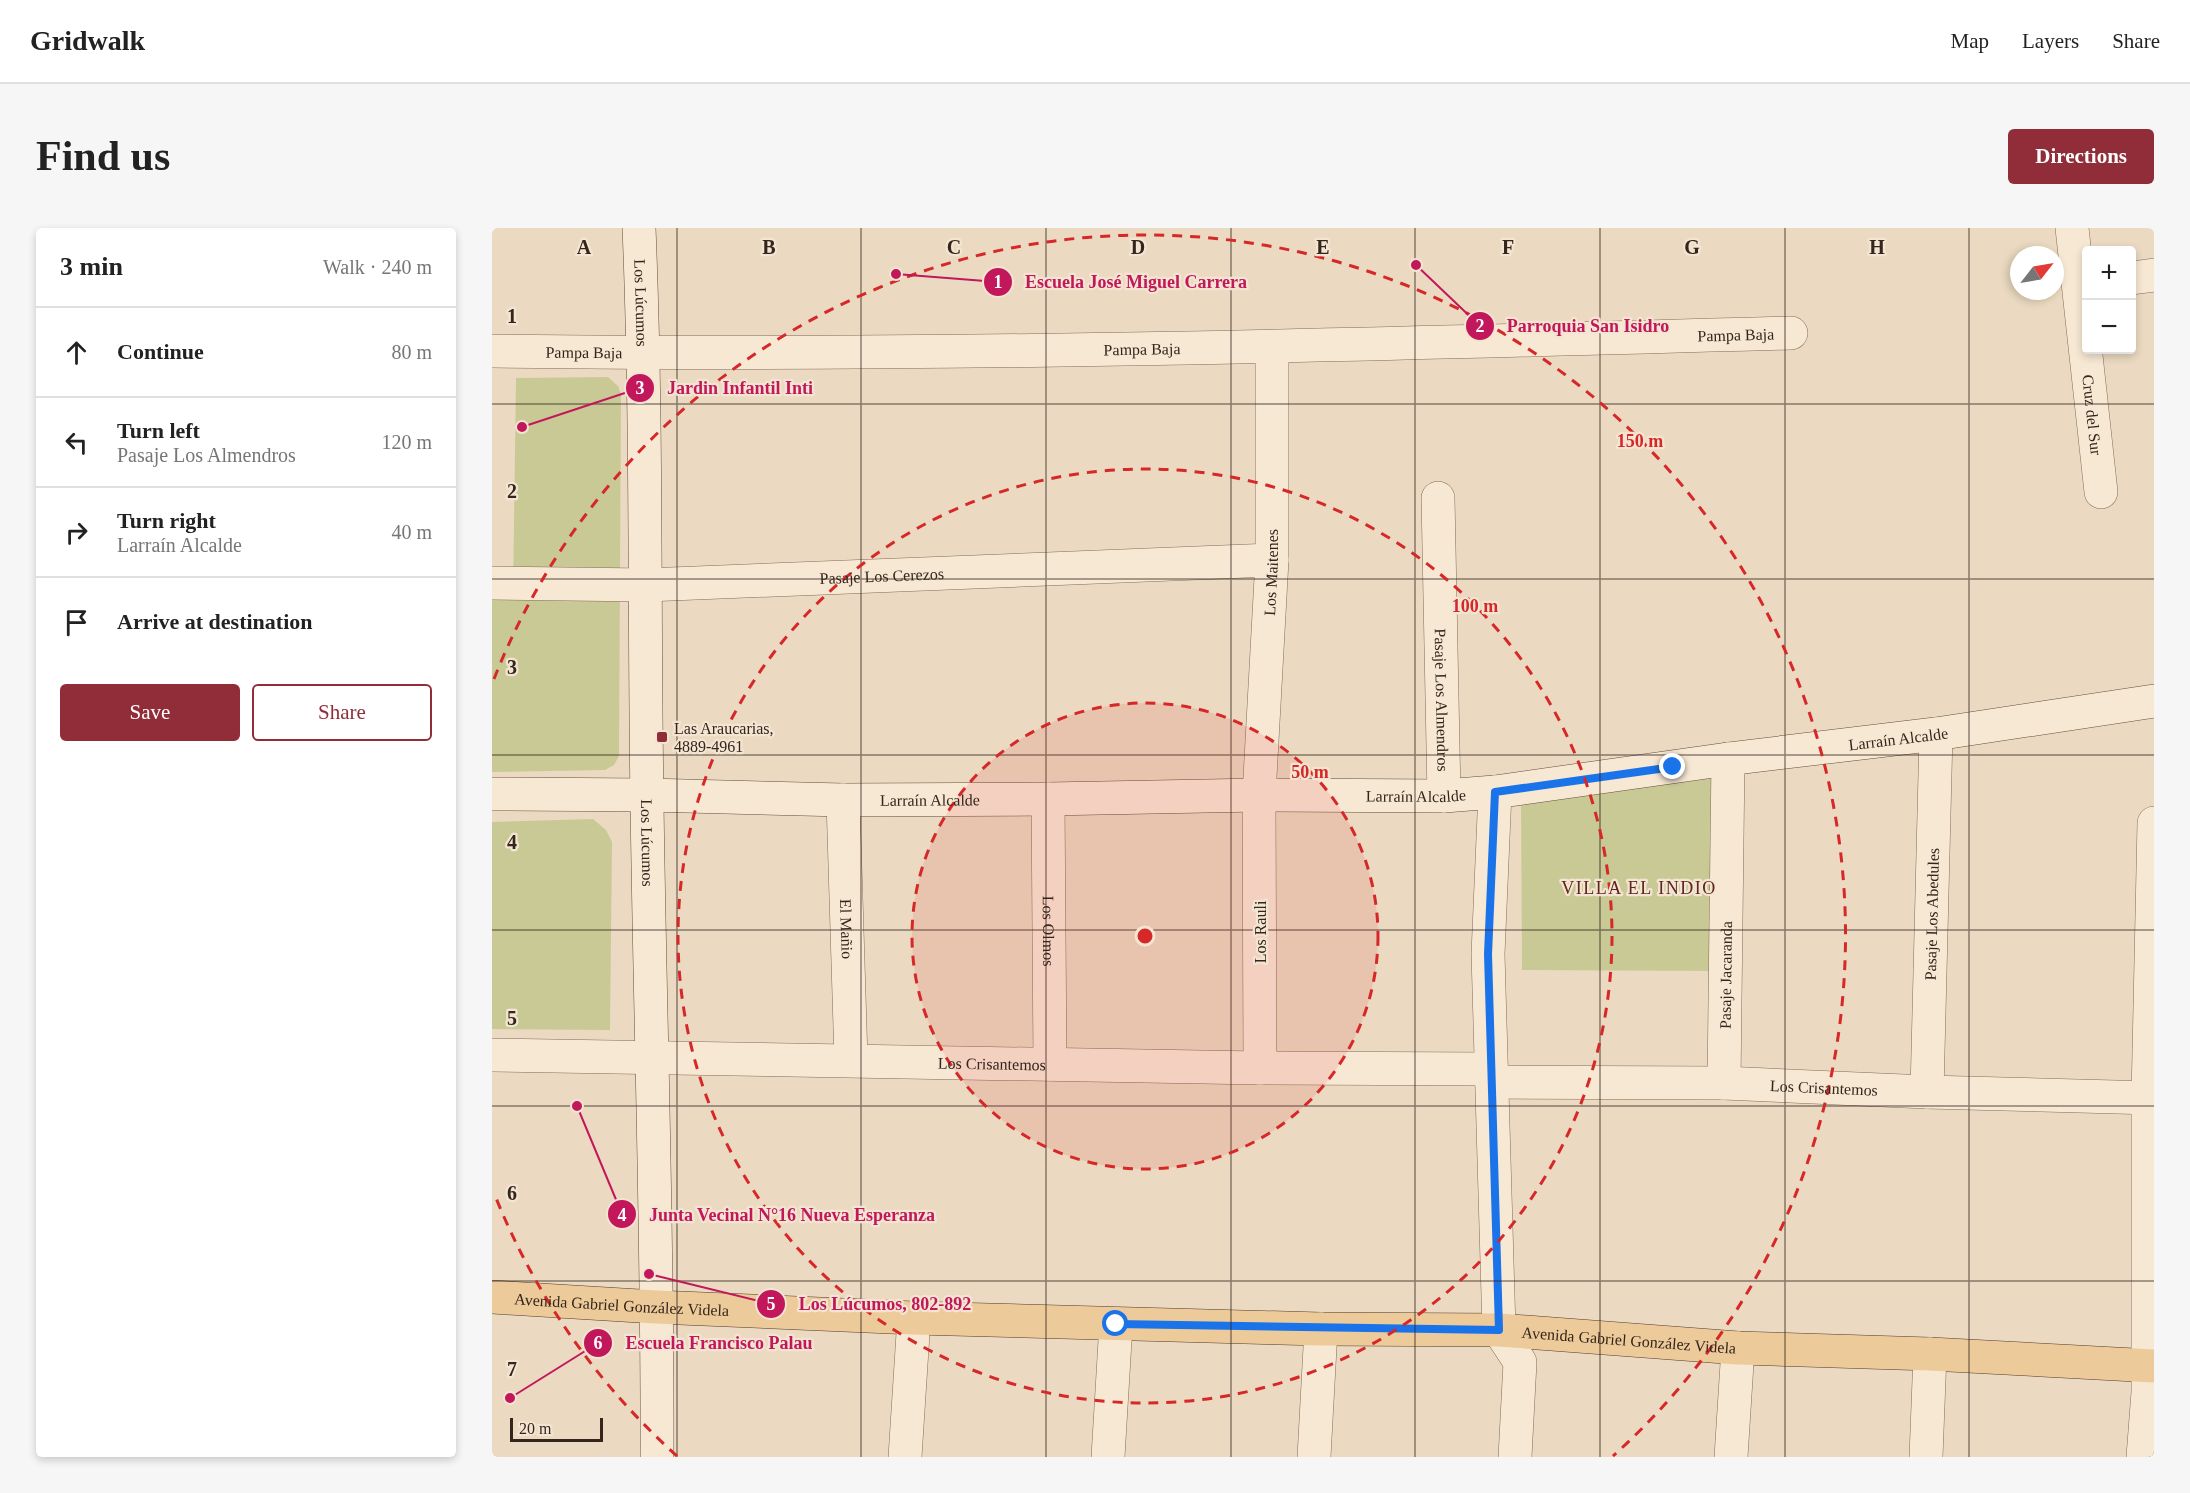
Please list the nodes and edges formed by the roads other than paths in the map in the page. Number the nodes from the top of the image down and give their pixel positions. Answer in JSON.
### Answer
{"nodes":[{"id":1,"x":639,"y":228,"type":"edge"},
{"id":2,"x":2072,"y":228,"type":"edge"},
{"id":3,"x":2154,"y":275,"type":"edge"},
{"id":4,"x":2136,"y":277,"type":"edge"},
{"id":5,"x":2082,"y":279,"type":"edge"},
{"id":6,"x":2084,"y":300,"type":"edge"},
{"id":7,"x":1791,"y":333,"type":"dead end"},
{"id":8,"x":1272,"y":348,"type":"junction"},
{"id":9,"x":492,"y":351,"type":"edge"},
{"id":10,"x":644,"y":353,"type":"junction"},
{"id":11,"x":2101,"y":492,"type":"dead end"},
{"id":12,"x":1438,"y":498,"type":"dead end"},
{"id":13,"x":1272,"y":560,"type":"junction"},
{"id":14,"x":492,"y":583,"type":"edge"},
{"id":15,"x":646,"y":585,"type":"junction"},
{"id":16,"x":2154,"y":701,"type":"edge"},
{"id":17,"x":1936,"y":734,"type":"junction"},
{"id":18,"x":1728,"y":759,"type":"junction"},
{"id":19,"x":1495,"y":792,"type":"junction"},
{"id":20,"x":492,"y":794,"type":"edge"},
{"id":21,"x":647,"y":795,"type":"junction"},
{"id":22,"x":1259,"y":795,"type":"junction"},
{"id":23,"x":1444,"y":796,"type":"junction"},
{"id":24,"x":1048,"y":799,"type":"junction"},
{"id":25,"x":843,"y":800,"type":"junction"},
{"id":26,"x":2154,"y":823,"type":"edge"},
{"id":27,"x":492,"y":1055,"type":"edge"},
{"id":28,"x":650,"y":1058,"type":"junction"},
{"id":29,"x":851,"y":1059,"type":"junction"},
{"id":30,"x":1050,"y":1064,"type":"junction"},
{"id":31,"x":1260,"y":1068,"type":"junction"},
{"id":32,"x":1492,"y":1076,"type":"junction"},
{"id":33,"x":1724,"y":1083,"type":"junction"},
{"id":34,"x":1927,"y":1092,"type":"junction"},
{"id":35,"x":2151,"y":1098,"type":"edge"},
{"id":36,"x":492,"y":1297,"type":"edge"},
{"id":37,"x":656,"y":1307,"type":"junction"},
{"id":38,"x":914,"y":1318,"type":"junction"},
{"id":39,"x":1116,"y":1324,"type":"junction"},
{"id":40,"x":1321,"y":1329,"type":"junction"},
{"id":41,"x":1499,"y":1330,"type":"junction"},
{"id":42,"x":1738,"y":1348,"type":"junction"},
{"id":43,"x":1930,"y":1354,"type":"junction"},
{"id":44,"x":2151,"y":1366,"type":"edge"},
{"id":45,"x":657,"y":1457,"type":"edge"},
{"id":46,"x":905,"y":1457,"type":"edge"},
{"id":47,"x":1108,"y":1457,"type":"edge"},
{"id":48,"x":1314,"y":1457,"type":"edge"},
{"id":49,"x":1515,"y":1457,"type":"edge"},
{"id":50,"x":1731,"y":1457,"type":"edge"},
{"id":51,"x":1926,"y":1457,"type":"edge"},
{"id":52,"x":2143,"y":1457,"type":"edge"}],
"edges":[{"from":1,"to":10,"type":"street","name":"Los Lúcumos"},
{"from":2,"to":5,"type":"street","name":"Cruz del Sur"},
{"from":3,"to":4,"type":"street"},
{"from":6,"to":11,"type":"street","name":"Cruz del Sur"},
{"from":7,"to":8,"type":"street","name":"Pampa Baja"},
{"from":8,"to":10,"type":"street","name":"Pampa Baja"},
{"from":8,"to":13,"type":"street","name":"Los Maitenes"},
{"from":9,"to":10,"type":"street","name":"Pampa Baja"},
{"from":10,"to":15,"type":"street","name":"Los Lúcumos"},
{"from":12,"to":23,"type":"street","name":"Pasaje Los Almendros"},
{"from":13,"to":15,"type":"street","name":"Pasaje Los Cerezos"},
{"from":13,"to":22,"type":"street","name":"Los Maitenes"},
{"from":14,"to":15,"type":"street","name":"Pasaje Los Cerezos"},
{"from":15,"to":21,"type":"street","name":"Los Lúcumos"},
{"from":16,"to":17,"type":"street","name":"Larraín Alcalde"},
{"from":17,"to":18,"type":"street","name":"Larraín Alcalde"},
{"from":17,"to":34,"type":"street","name":"Pasaje Los Abedules"},
{"from":18,"to":19,"type":"street","name":"Larraín Alcalde"},
{"from":18,"to":33,"type":"street","name":"Pasaje Jacaranda"},
{"from":19,"to":23,"type":"street","name":"Larraín Alcalde"},
{"from":19,"to":32,"type":"street"},
{"from":20,"to":21,"type":"street","name":"Larraín Alcalde"},
{"from":21,"to":25,"type":"street","name":"Larraín Alcalde"},
{"from":21,"to":28,"type":"street","name":"Los Lúcumos"},
{"from":22,"to":23,"type":"street","name":"Larraín Alcalde"},
{"from":22,"to":24,"type":"street","name":"Larraín Alcalde"},
{"from":22,"to":31,"type":"street","name":"Los Rauli"},
{"from":24,"to":25,"type":"street","name":"Larraín Alcalde"},
{"from":24,"to":30,"type":"street","name":"Los Olmos"},
{"from":25,"to":29,"type":"street","name":"El Mañio"},
{"from":26,"to":35,"type":"street"},
{"from":27,"to":28,"type":"street","name":"Los Crisantemos"},
{"from":28,"to":29,"type":"street","name":"Los Crisantemos"},
{"from":28,"to":37,"type":"street","name":"Los Lúcumos"},
{"from":29,"to":30,"type":"street","name":"Los Crisantemos"},
{"from":30,"to":31,"type":"street","name":"Los Crisantemos"},
{"from":31,"to":32,"type":"street","name":"Los Crisantemos"},
{"from":32,"to":33,"type":"street","name":"Los Crisantemos"},
{"from":32,"to":41,"type":"street"},
{"from":33,"to":34,"type":"street","name":"Los Crisantemos"},
{"from":34,"to":35,"type":"street","name":"Los Crisantemos"},
{"from":35,"to":44,"type":"street"},
{"from":36,"to":37,"type":"main road","name":"Avenida Gabriel González Videla"},
{"from":37,"to":38,"type":"main road","name":"Avenida Gabriel González Videla"},
{"from":37,"to":45,"type":"street","name":"Los Lúcumos"},
{"from":38,"to":39,"type":"main road","name":"Avenida Gabriel González Videla"},
{"from":38,"to":46,"type":"street"},
{"from":39,"to":40,"type":"main road","name":"Avenida Gabriel González Videla"},
{"from":39,"to":47,"type":"street"},
{"from":40,"to":41,"type":"main road","name":"Avenida Gabriel González Videla"},
{"from":40,"to":48,"type":"street"},
{"from":41,"to":42,"type":"main road","name":"Avenida Gabriel González Videla"},
{"from":41,"to":49,"type":"street"},
{"from":42,"to":43,"type":"main road","name":"Avenida Gabriel González Videla"},
{"from":42,"to":50,"type":"street"},
{"from":43,"to":44,"type":"main road","name":"Avenida Gabriel González Videla"},
{"from":43,"to":51,"type":"street"},
{"from":44,"to":52,"type":"street"}]}
